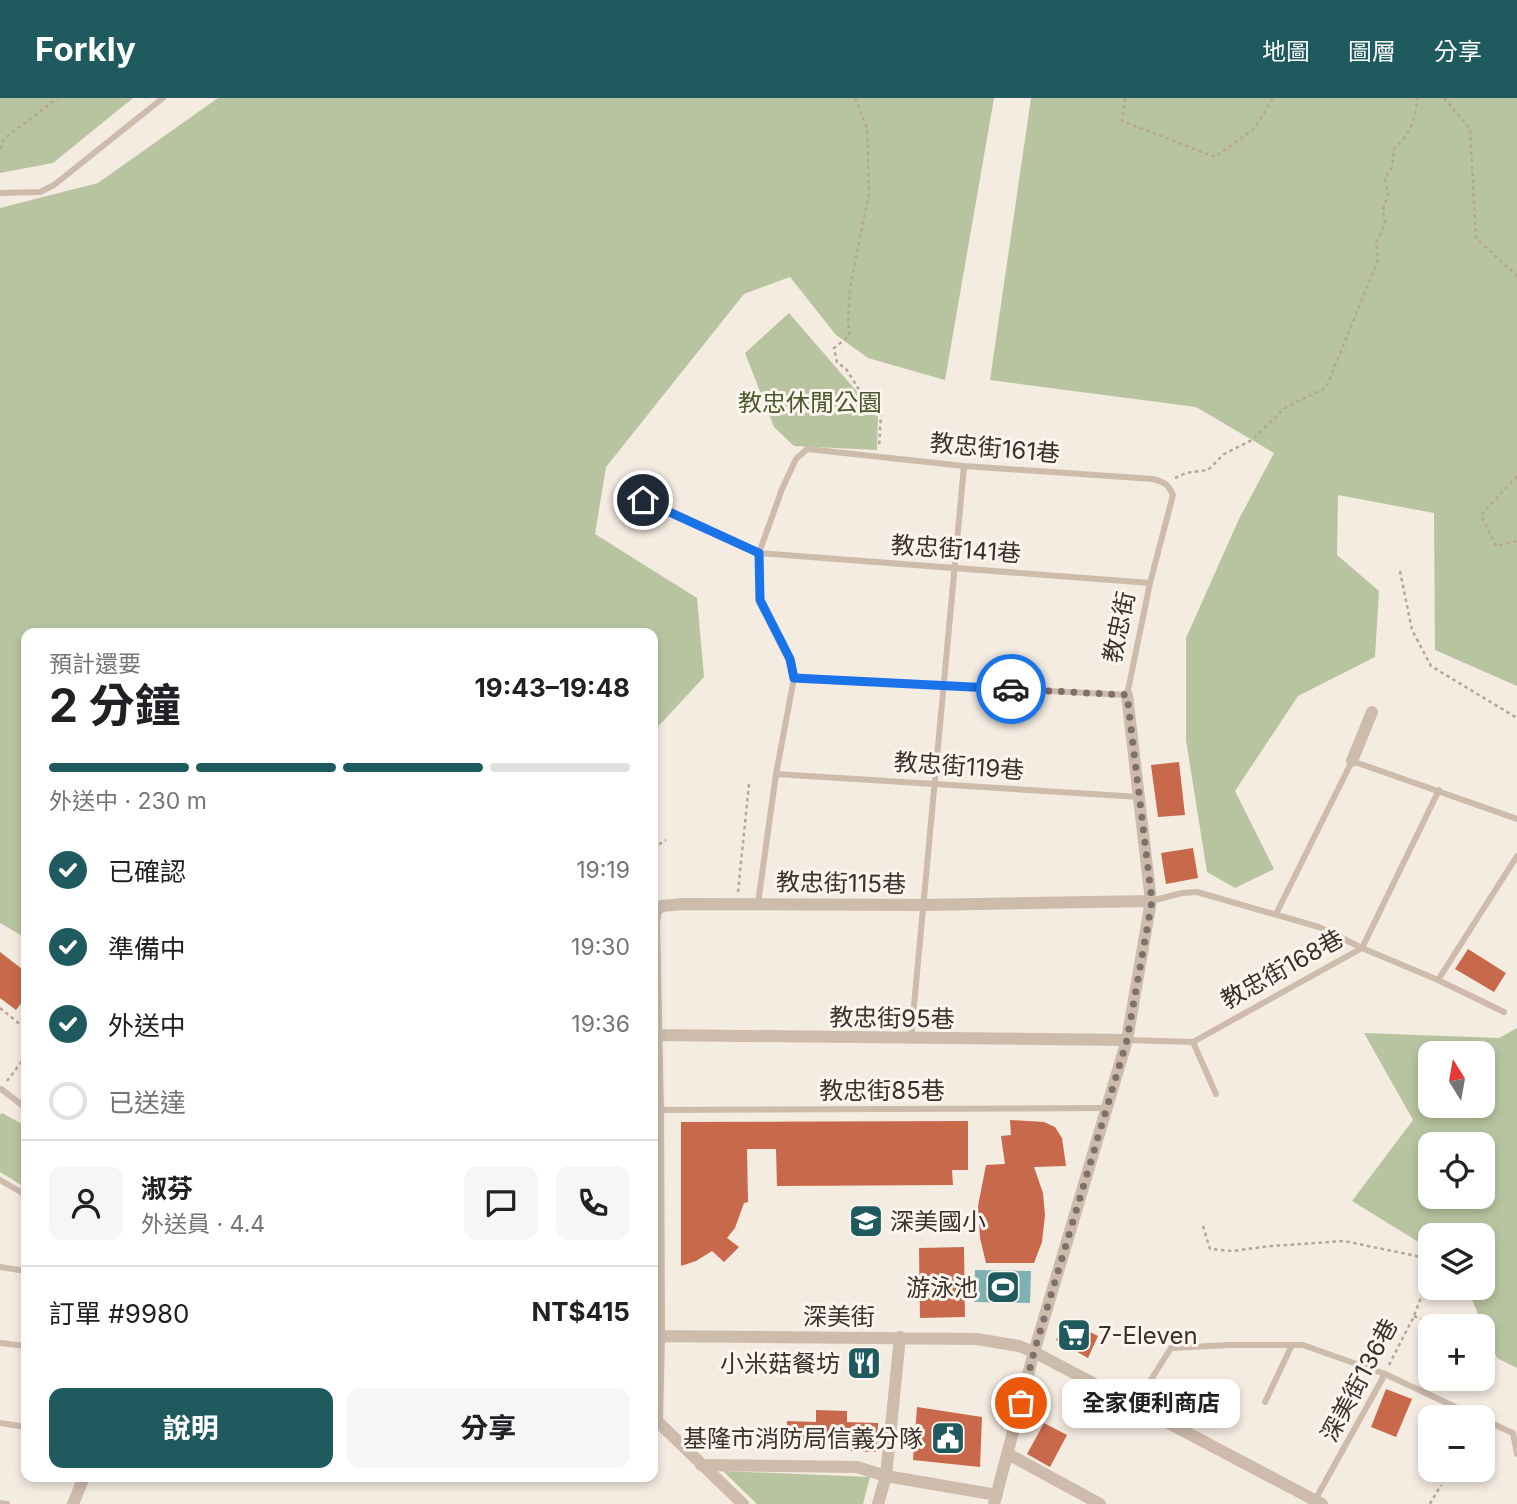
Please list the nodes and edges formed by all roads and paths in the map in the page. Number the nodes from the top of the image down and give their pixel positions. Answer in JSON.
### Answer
{"nodes":[{"id":1,"x":58,"y":98,"type":"edge"},
{"id":2,"x":163,"y":98,"type":"edge"},
{"id":3,"x":855,"y":98,"type":"edge"},
{"id":4,"x":1125,"y":98,"type":"edge"},
{"id":5,"x":1272,"y":98,"type":"edge"},
{"id":6,"x":1418,"y":98,"type":"edge"},
{"id":7,"x":1444,"y":98,"type":"edge"},
{"id":8,"x":0,"y":149,"type":"edge"},
{"id":9,"x":0,"y":193,"type":"edge"},
{"id":10,"x":1517,"y":276,"type":"edge"},
{"id":11,"x":879,"y":457,"type":"junction"},
{"id":12,"x":964,"y":466,"type":"junction"},
{"id":13,"x":1517,"y":476,"type":"edge"},
{"id":14,"x":1165,"y":482,"type":"junction"},
{"id":15,"x":620,"y":489,"type":"dead end"},
{"id":16,"x":1517,"y":541,"type":"edge"},
{"id":17,"x":759,"y":553,"type":"junction"},
{"id":18,"x":954,"y":568,"type":"junction"},
{"id":19,"x":1400,"y":571,"type":"dead end"},
{"id":20,"x":1150,"y":583,"type":"junction"},
{"id":21,"x":794,"y":678,"type":"junction"},
{"id":22,"x":944,"y":685,"type":"junction"},
{"id":23,"x":1127,"y":695,"type":"junction"},
{"id":24,"x":1372,"y":712,"type":"dead end"},
{"id":25,"x":1517,"y":718,"type":"edge"},
{"id":26,"x":1352,"y":761,"type":"junction"},
{"id":27,"x":776,"y":774,"type":"junction"},
{"id":28,"x":934,"y":783,"type":"junction"},
{"id":29,"x":749,"y":784,"type":"dead end"},
{"id":30,"x":1439,"y":790,"type":"junction"},
{"id":31,"x":1140,"y":797,"type":"junction"},
{"id":32,"x":1517,"y":819,"type":"edge"},
{"id":33,"x":666,"y":840,"type":"dead end"},
{"id":34,"x":658,"y":845,"type":"edge"},
{"id":35,"x":1517,"y":856,"type":"edge"},
{"id":36,"x":1152,"y":901,"type":"junction"},
{"id":37,"x":737,"y":904,"type":"junction"},
{"id":38,"x":758,"y":904,"type":"junction"},
{"id":39,"x":923,"y":905,"type":"junction"},
{"id":40,"x":658,"y":909,"type":"edge"},
{"id":41,"x":1276,"y":914,"type":"junction"},
{"id":42,"x":1362,"y":948,"type":"junction"},
{"id":43,"x":1438,"y":980,"type":"junction"},
{"id":44,"x":0,"y":1008,"type":"edge"},
{"id":45,"x":1504,"y":1012,"type":"dead end"},
{"id":46,"x":21,"y":1025,"type":"edge"},
{"id":47,"x":658,"y":1035,"type":"edge"},
{"id":48,"x":911,"y":1040,"type":"junction"},
{"id":49,"x":1127,"y":1040,"type":"junction"},
{"id":50,"x":1193,"y":1042,"type":"junction"},
{"id":51,"x":21,"y":1063,"type":"edge"},
{"id":52,"x":1,"y":1089,"type":"edge"},
{"id":53,"x":1216,"y":1094,"type":"dead end"},
{"id":54,"x":21,"y":1104,"type":"edge"},
{"id":55,"x":1107,"y":1108,"type":"junction"},
{"id":56,"x":658,"y":1110,"type":"edge"},
{"id":57,"x":0,"y":1180,"type":"edge"},
{"id":58,"x":21,"y":1192,"type":"edge"},
{"id":59,"x":1203,"y":1226,"type":"dead end"},
{"id":60,"x":1418,"y":1256,"type":"edge"},
{"id":61,"x":0,"y":1267,"type":"edge"},
{"id":62,"x":21,"y":1270,"type":"edge"},
{"id":63,"x":1421,"y":1300,"type":"edge"},
{"id":64,"x":1415,"y":1316,"type":"junction"},
{"id":65,"x":1418,"y":1317,"type":"edge"},
{"id":66,"x":658,"y":1336,"type":"edge"},
{"id":67,"x":900,"y":1338,"type":"junction"},
{"id":68,"x":0,"y":1343,"type":"edge"},
{"id":69,"x":21,"y":1345,"type":"edge"},
{"id":70,"x":1292,"y":1345,"type":"junction"},
{"id":71,"x":1034,"y":1352,"type":"junction"},
{"id":72,"x":1385,"y":1374,"type":"junction"},
{"id":73,"x":1265,"y":1402,"type":"dead end"},
{"id":74,"x":1136,"y":1404,"type":"junction"},
{"id":75,"x":1453,"y":1405,"type":"edge"},
{"id":76,"x":658,"y":1422,"type":"edge"},
{"id":77,"x":0,"y":1423,"type":"edge"},
{"id":78,"x":1495,"y":1425,"type":"edge"},
{"id":79,"x":21,"y":1426,"type":"edge"},
{"id":80,"x":1008,"y":1454,"type":"junction"},
{"id":81,"x":1517,"y":1454,"type":"edge"},
{"id":82,"x":701,"y":1465,"type":"junction"},
{"id":83,"x":886,"y":1476,"type":"junction"},
{"id":84,"x":82,"y":1482,"type":"edge"},
{"id":85,"x":1441,"y":1485,"type":"dead end"},
{"id":86,"x":995,"y":1499,"type":"edge"},
{"id":87,"x":0,"y":1503,"type":"edge"},
{"id":88,"x":1317,"y":1503,"type":"edge"},
{"id":89,"x":7,"y":1504,"type":"edge"},
{"id":90,"x":73,"y":1504,"type":"edge"},
{"id":91,"x":743,"y":1504,"type":"edge"},
{"id":92,"x":878,"y":1504,"type":"edge"},
{"id":93,"x":1100,"y":1504,"type":"edge"},
{"id":94,"x":1430,"y":1504,"type":"edge"}],
"edges":[{"from":1,"to":8,"type":"path"},
{"from":2,"to":9,"type":"lane"},
{"from":3,"to":11,"type":"path"},
{"from":4,"to":5,"type":"path"},
{"from":6,"to":14,"type":"path"},
{"from":7,"to":10,"type":"path"},
{"from":11,"to":12,"type":"lane","name":"教忠街161巷"},
{"from":11,"to":17,"type":"lane","name":"教忠街161巷"},
{"from":12,"to":14,"type":"lane","name":"教忠街161巷"},
{"from":12,"to":18,"type":"lane"},
{"from":13,"to":16,"type":"path"},
{"from":14,"to":20,"type":"lane","name":"教忠街"},
{"from":15,"to":17,"type":"lane"},
{"from":17,"to":18,"type":"lane","name":"教忠街141巷"},
{"from":17,"to":21,"type":"lane"},
{"from":18,"to":20,"type":"lane","name":"教忠街141巷"},
{"from":18,"to":22,"type":"lane"},
{"from":19,"to":25,"type":"path"},
{"from":20,"to":23,"type":"lane","name":"教忠街"},
{"from":21,"to":22,"type":"lane"},
{"from":21,"to":27,"type":"lane"},
{"from":22,"to":23,"type":"lane"},
{"from":22,"to":28,"type":"lane"},
{"from":23,"to":31,"type":"street","name":"教忠街"},
{"from":24,"to":26,"type":"street","name":"教忠街168巷"},
{"from":26,"to":30,"type":"lane"},
{"from":26,"to":41,"type":"lane","name":"教忠街168巷"},
{"from":27,"to":28,"type":"lane","name":"教忠街119巷"},
{"from":27,"to":38,"type":"lane"},
{"from":28,"to":31,"type":"lane","name":"教忠街119巷"},
{"from":28,"to":39,"type":"lane"},
{"from":29,"to":37,"type":"path"},
{"from":30,"to":32,"type":"lane"},
{"from":30,"to":42,"type":"lane","name":"教忠街168巷"},
{"from":31,"to":36,"type":"street","name":"教忠街"},
{"from":33,"to":34,"type":"path"},
{"from":35,"to":43,"type":"lane"},
{"from":36,"to":39,"type":"street","name":"教忠街115巷"},
{"from":36,"to":41,"type":"lane"},
{"from":36,"to":49,"type":"street","name":"教忠街"},
{"from":37,"to":38,"type":"street","name":"教忠街115巷"},
{"from":37,"to":40,"type":"street","name":"教忠街115巷"},
{"from":38,"to":39,"type":"street","name":"教忠街115巷"},
{"from":39,"to":48,"type":"lane"},
{"from":41,"to":42,"type":"lane"},
{"from":42,"to":43,"type":"lane"},
{"from":42,"to":50,"type":"lane","name":"教忠街168巷"},
{"from":43,"to":45,"type":"lane"},
{"from":44,"to":46,"type":"path"},
{"from":47,"to":48,"type":"street","name":"教忠街95巷"},
{"from":48,"to":49,"type":"street","name":"教忠街95巷"},
{"from":49,"to":50,"type":"lane"},
{"from":49,"to":55,"type":"street","name":"教忠街"},
{"from":50,"to":53,"type":"lane"},
{"from":51,"to":52,"type":"path"},
{"from":52,"to":54,"type":"lane"},
{"from":55,"to":56,"type":"lane","name":"教忠街85巷"},
{"from":55,"to":71,"type":"street","name":"教忠街"},
{"from":57,"to":58,"type":"lane"},
{"from":59,"to":60,"type":"path"},
{"from":61,"to":62,"type":"lane"},
{"from":63,"to":64,"type":"path","name":"深美街136巷"},
{"from":64,"to":65,"type":"path"},
{"from":64,"to":72,"type":"path","name":"深美街136巷"},
{"from":66,"to":67,"type":"street","name":"深美街"},
{"from":67,"to":71,"type":"street","name":"深美街"},
{"from":67,"to":83,"type":"street"},
{"from":68,"to":69,"type":"lane"},
{"from":70,"to":72,"type":"lane"},
{"from":70,"to":73,"type":"lane"},
{"from":70,"to":74,"type":"lane"},
{"from":71,"to":74,"type":"street","name":"深美街"},
{"from":71,"to":80,"type":"street","name":"教忠街"},
{"from":72,"to":75,"type":"lane"},
{"from":72,"to":88,"type":"lane","name":"深美街136巷"},
{"from":74,"to":88,"type":"street","name":"深美街"},
{"from":76,"to":82,"type":"street"},
{"from":77,"to":79,"type":"lane"},
{"from":78,"to":81,"type":"lane"},
{"from":80,"to":86,"type":"street","name":"教忠街"},
{"from":80,"to":93,"type":"street"},
{"from":82,"to":83,"type":"street"},
{"from":82,"to":91,"type":"street"},
{"from":83,"to":86,"type":"street"},
{"from":83,"to":92,"type":"street"},
{"from":84,"to":90,"type":"street"},
{"from":85,"to":94,"type":"path"},
{"from":87,"to":89,"type":"lane"}]}
